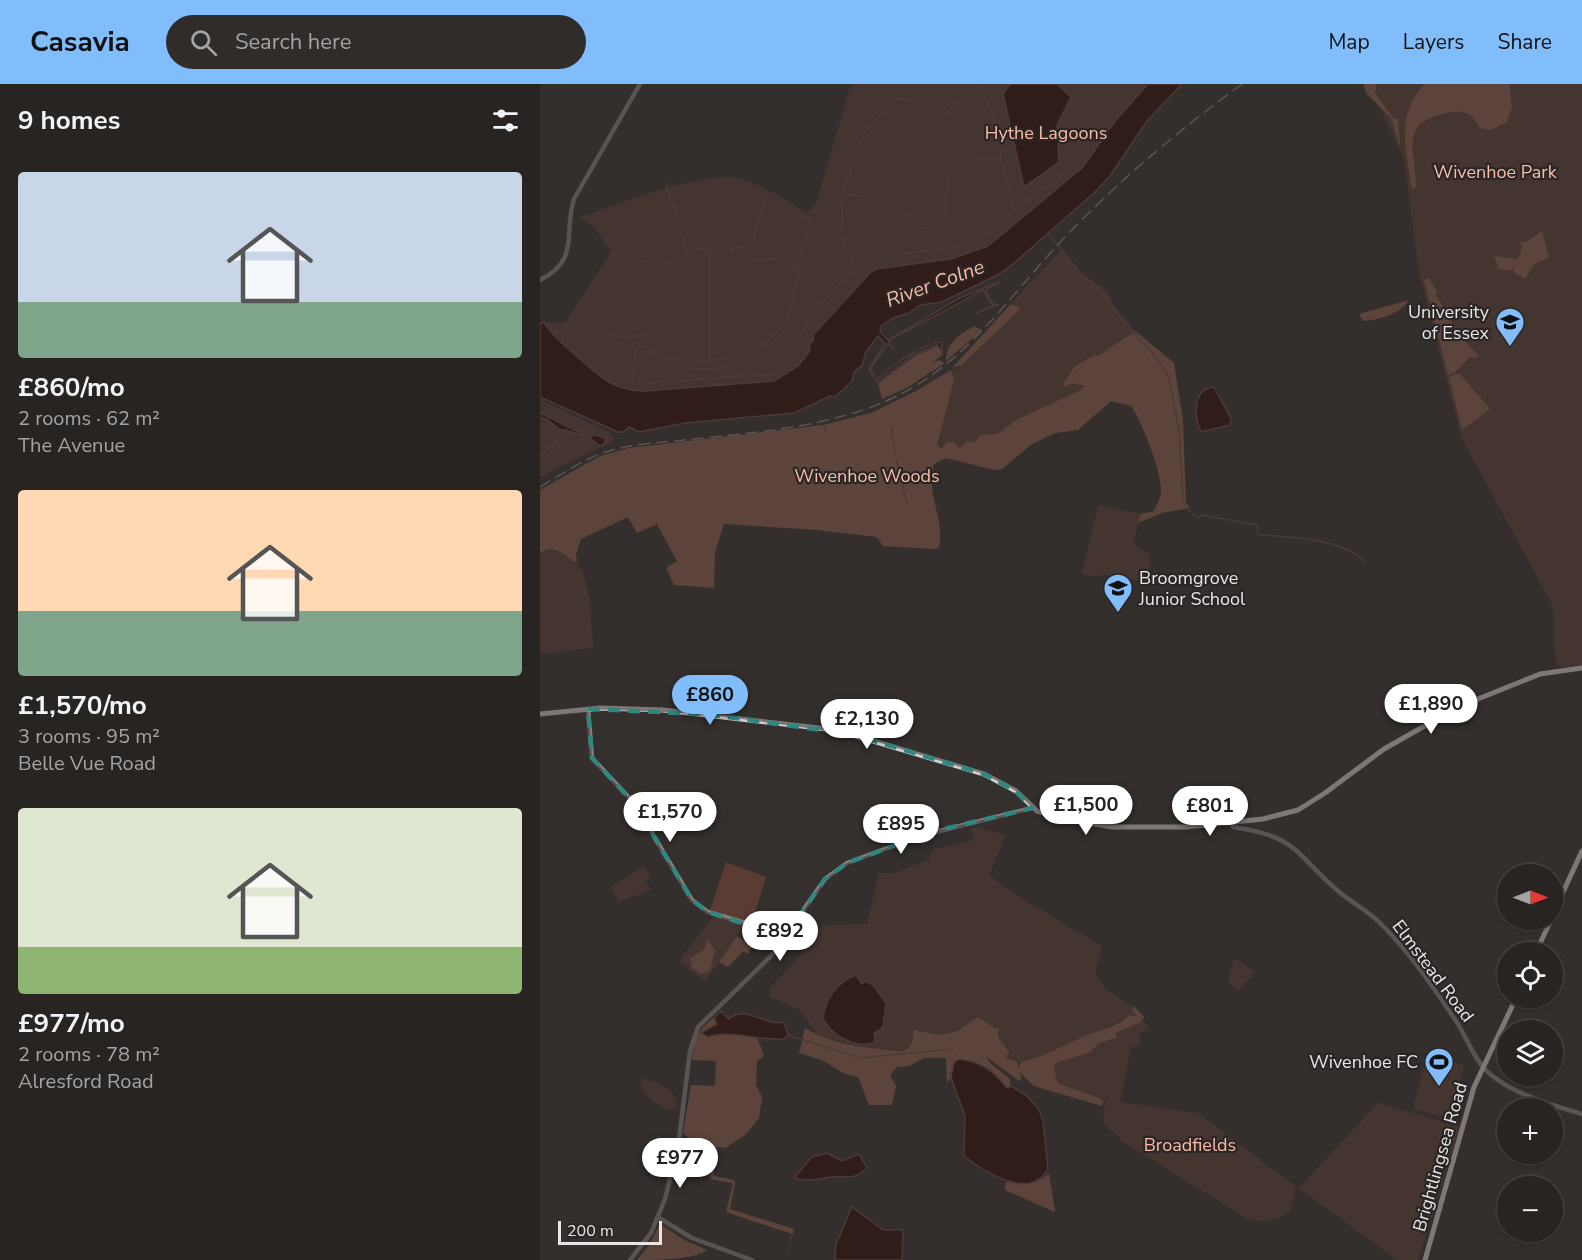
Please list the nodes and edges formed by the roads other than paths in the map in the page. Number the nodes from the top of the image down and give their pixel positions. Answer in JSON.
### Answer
{"nodes":[{"id":1,"x":640,"y":84,"type":"edge"},
{"id":2,"x":540,"y":280,"type":"edge"},
{"id":3,"x":1582,"y":668,"type":"edge"},
{"id":4,"x":588,"y":709,"type":"junction"},
{"id":5,"x":540,"y":714,"type":"edge"},
{"id":6,"x":1032,"y":808,"type":"junction"},
{"id":7,"x":1231,"y":823,"type":"junction"},
{"id":8,"x":1582,"y":851,"type":"edge"},
{"id":9,"x":1563,"y":893,"type":"edge"},
{"id":10,"x":785,"y":938,"type":"junction"},
{"id":11,"x":1511,"y":1008,"type":"edge"},
{"id":12,"x":1483,"y":1068,"type":"junction"},
{"id":13,"x":1582,"y":1114,"type":"edge"},
{"id":14,"x":659,"y":1218,"type":"junction"},
{"id":15,"x":630,"y":1260,"type":"edge"},
{"id":16,"x":752,"y":1260,"type":"edge"},
{"id":17,"x":1425,"y":1260,"type":"edge"}],
"edges":[{"from":1,"to":2,"type":"street"},
{"from":3,"to":7,"type":"main road"},
{"from":4,"to":5,"type":"main road"},
{"from":4,"to":6,"type":"main road"},
{"from":4,"to":10,"type":"street"},
{"from":6,"to":7,"type":"main road"},
{"from":6,"to":10,"type":"street"},
{"from":7,"to":12,"type":"street","name":"Elmstead Road"},
{"from":8,"to":9,"type":"main road"},
{"from":10,"to":14,"type":"street"},
{"from":11,"to":12,"type":"main road","name":"Brightlingsea Road"},
{"from":12,"to":13,"type":"street","name":"Elmstead Road"},
{"from":12,"to":17,"type":"main road","name":"Brightlingsea Road"},
{"from":14,"to":15,"type":"street"},
{"from":14,"to":16,"type":"street"}]}
